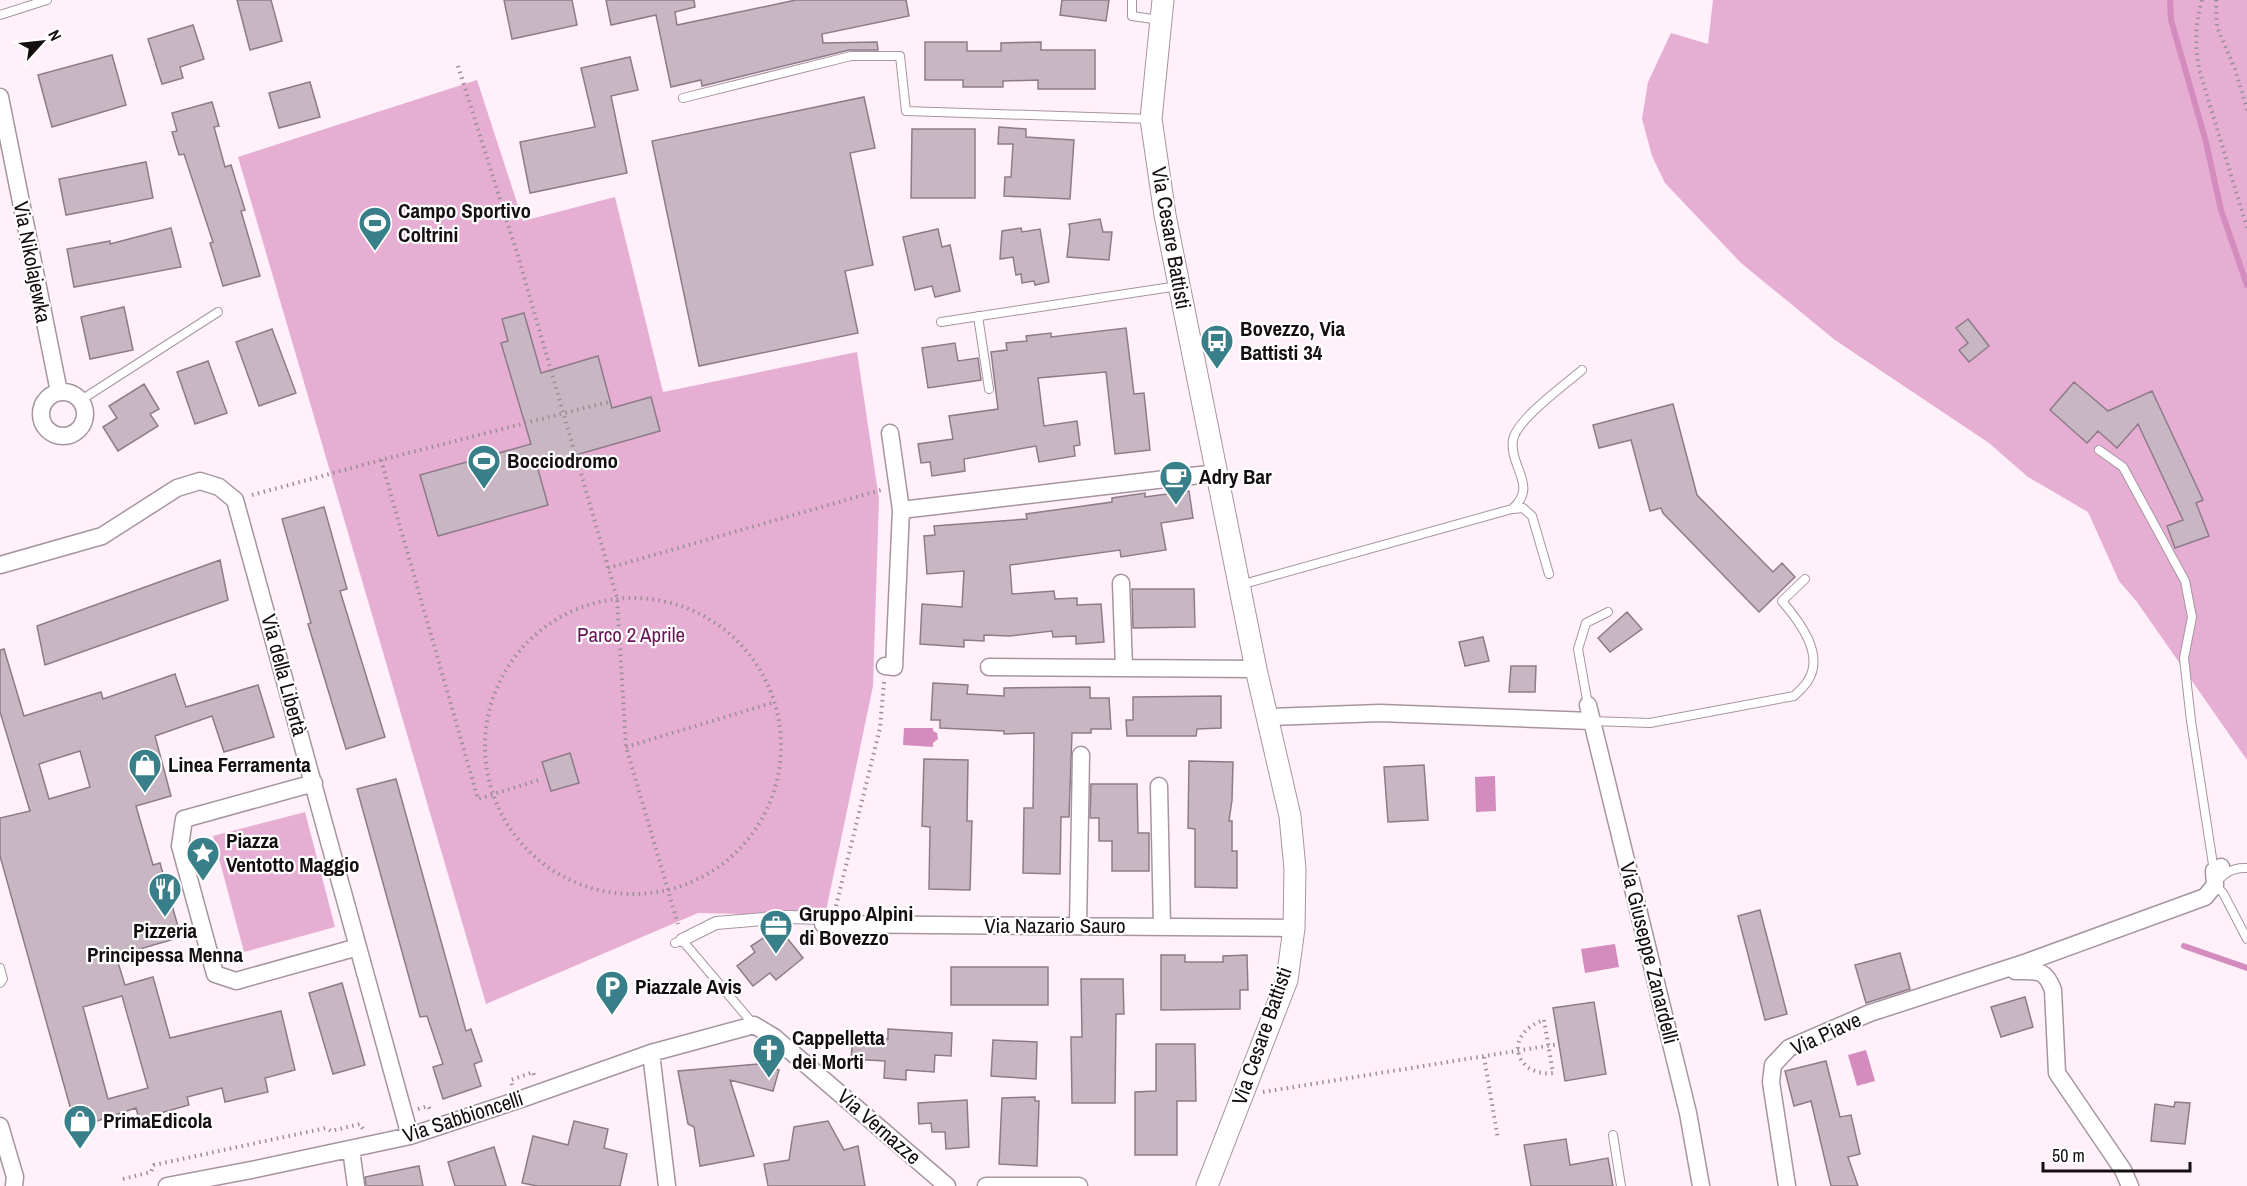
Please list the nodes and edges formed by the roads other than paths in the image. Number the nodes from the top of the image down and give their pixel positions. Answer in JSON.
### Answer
{"nodes":[{"id":1,"x":47,"y":0,"type":"edge"},
{"id":2,"x":1132,"y":0,"type":"edge"},
{"id":3,"x":1162,"y":10,"type":"edge"},
{"id":4,"x":0,"y":15,"type":"edge"},
{"id":5,"x":0,"y":97,"type":"edge"},
{"id":6,"x":683,"y":98,"type":"dead end"},
{"id":7,"x":1151,"y":119,"type":"junction"},
{"id":8,"x":3,"y":133,"type":"edge"},
{"id":9,"x":1179,"y":286,"type":"junction"},
{"id":10,"x":218,"y":312,"type":"dead end"},
{"id":11,"x":978,"y":316,"type":"junction"},
{"id":12,"x":941,"y":322,"type":"dead end"},
{"id":13,"x":1582,"y":370,"type":"dead end"},
{"id":14,"x":988,"y":389,"type":"dead end"},
{"id":15,"x":59,"y":392,"type":"junction"},
{"id":16,"x":81,"y":400,"type":"junction"},
{"id":17,"x":890,"y":433,"type":"dead end"},
{"id":18,"x":2099,"y":450,"type":"dead end"},
{"id":19,"x":1217,"y":473,"type":"junction"},
{"id":20,"x":901,"y":510,"type":"junction"},
{"id":21,"x":1512,"y":510,"type":"junction"},
{"id":22,"x":0,"y":565,"type":"edge"},
{"id":23,"x":1549,"y":574,"type":"dead end"},
{"id":24,"x":1805,"y":579,"type":"dead end"},
{"id":25,"x":1121,"y":583,"type":"dead end"},
{"id":26,"x":1240,"y":585,"type":"junction"},
{"id":27,"x":1608,"y":612,"type":"dead end"},
{"id":28,"x":885,"y":666,"type":"road end"},
{"id":29,"x":988,"y":667,"type":"dead end"},
{"id":30,"x":1124,"y":668,"type":"junction"},
{"id":31,"x":1256,"y":669,"type":"junction"},
{"id":32,"x":1589,"y":713,"type":"junction"},
{"id":33,"x":1267,"y":717,"type":"junction"},
{"id":34,"x":1081,"y":755,"type":"dead end"},
{"id":35,"x":314,"y":783,"type":"junction"},
{"id":36,"x":1159,"y":786,"type":"dead end"},
{"id":37,"x":2247,"y":868,"type":"edge"},
{"id":38,"x":2217,"y":874,"type":"junction"},
{"id":39,"x":827,"y":921,"type":"joint"},
{"id":40,"x":1078,"y":926,"type":"junction"},
{"id":41,"x":1162,"y":927,"type":"junction"},
{"id":42,"x":1294,"y":928,"type":"junction"},
{"id":43,"x":2247,"y":939,"type":"edge"},
{"id":44,"x":679,"y":942,"type":"joint"},
{"id":45,"x":358,"y":947,"type":"junction"},
{"id":46,"x":0,"y":968,"type":"edge"},
{"id":47,"x":1999,"y":971,"type":"junction"},
{"id":48,"x":0,"y":983,"type":"edge"},
{"id":49,"x":754,"y":1025,"type":"junction"},
{"id":50,"x":651,"y":1053,"type":"junction"},
{"id":51,"x":0,"y":1126,"type":"edge"},
{"id":52,"x":1613,"y":1135,"type":"dead end"},
{"id":53,"x":410,"y":1136,"type":"junction"},
{"id":54,"x":351,"y":1149,"type":"junction"},
{"id":55,"x":17,"y":1183,"type":"edge"},
{"id":56,"x":167,"y":1186,"type":"edge"},
{"id":57,"x":356,"y":1186,"type":"edge"},
{"id":58,"x":667,"y":1186,"type":"edge"},
{"id":59,"x":947,"y":1186,"type":"edge"},
{"id":60,"x":986,"y":1186,"type":"edge"},
{"id":61,"x":1079,"y":1186,"type":"edge"},
{"id":62,"x":1207,"y":1186,"type":"edge"},
{"id":63,"x":1622,"y":1186,"type":"edge"},
{"id":64,"x":1701,"y":1186,"type":"edge"},
{"id":65,"x":1787,"y":1186,"type":"edge"},
{"id":66,"x":2130,"y":1186,"type":"edge"}],
"edges":[{"from":1,"to":4,"type":"lane"},
{"from":2,"to":3,"type":"lane"},
{"from":3,"to":7,"type":"street","name":"Via Cesare Battisti"},
{"from":5,"to":8,"type":"street","name":"Via Nikolajewka"},
{"from":6,"to":7,"type":"lane"},
{"from":7,"to":9,"type":"street","name":"Via Cesare Battisti"},
{"from":8,"to":15,"type":"street","name":"Via Nikolajewka"},
{"from":9,"to":11,"type":"lane"},
{"from":9,"to":19,"type":"street","name":"Via Cesare Battisti"},
{"from":10,"to":16,"type":"lane"},
{"from":11,"to":12,"type":"lane"},
{"from":11,"to":14,"type":"lane"},
{"from":13,"to":21,"type":"lane"},
{"from":15,"to":16,"type":"street"},
{"from":15,"to":16,"type":"street"},
{"from":17,"to":20,"type":"street"},
{"from":18,"to":38,"type":"lane"},
{"from":19,"to":20,"type":"street"},
{"from":19,"to":26,"type":"street","name":"Via Cesare Battisti"},
{"from":20,"to":28,"type":"street"},
{"from":21,"to":23,"type":"lane"},
{"from":21,"to":26,"type":"lane"},
{"from":22,"to":35,"type":"street","name":"Via della Libertà"},
{"from":24,"to":32,"type":"lane"},
{"from":25,"to":30,"type":"street"},
{"from":26,"to":31,"type":"street","name":"Via Cesare Battisti"},
{"from":27,"to":32,"type":"lane"},
{"from":29,"to":30,"type":"street"},
{"from":30,"to":31,"type":"street"},
{"from":31,"to":33,"type":"street","name":"Via Cesare Battisti"},
{"from":32,"to":33,"type":"street"},
{"from":32,"to":64,"type":"street","name":"Via Giuseppe Zanardelli"},
{"from":33,"to":42,"type":"street","name":"Via Cesare Battisti"},
{"from":34,"to":40,"type":"street"},
{"from":35,"to":45,"type":"street","name":"Via della Libertà"},
{"from":35,"to":45,"type":"street"},
{"from":36,"to":41,"type":"street"},
{"from":37,"to":38,"type":"lane"},
{"from":38,"to":43,"type":"lane"},
{"from":38,"to":47,"type":"street","name":"Via Piave"},
{"from":39,"to":40,"type":"street","name":"Via Nazario Sauro"},
{"from":39,"to":44,"type":"street"},
{"from":40,"to":41,"type":"street","name":"Via Nazario Sauro"},
{"from":41,"to":42,"type":"street","name":"Via Nazario Sauro"},
{"from":42,"to":62,"type":"street","name":"Via Cesare Battisti"},
{"from":44,"to":49,"type":"lane"},
{"from":45,"to":53,"type":"street","name":"Via della Libertà"},
{"from":46,"to":48,"type":"lane"},
{"from":47,"to":65,"type":"street","name":"Via Piave"},
{"from":47,"to":66,"type":"street","name":"Via Piave"},
{"from":49,"to":50,"type":"street","name":"Via Sabbioncelli"},
{"from":49,"to":59,"type":"street","name":"Via Vernazze"},
{"from":50,"to":53,"type":"street","name":"Via Sabbioncelli"},
{"from":50,"to":58,"type":"street"},
{"from":51,"to":55,"type":"street"},
{"from":52,"to":63,"type":"lane"},
{"from":53,"to":54,"type":"street","name":"Via Sabbioncelli"},
{"from":54,"to":56,"type":"street","name":"Via Sabbioncelli"},
{"from":54,"to":57,"type":"street"},
{"from":60,"to":61,"type":"street"}]}
